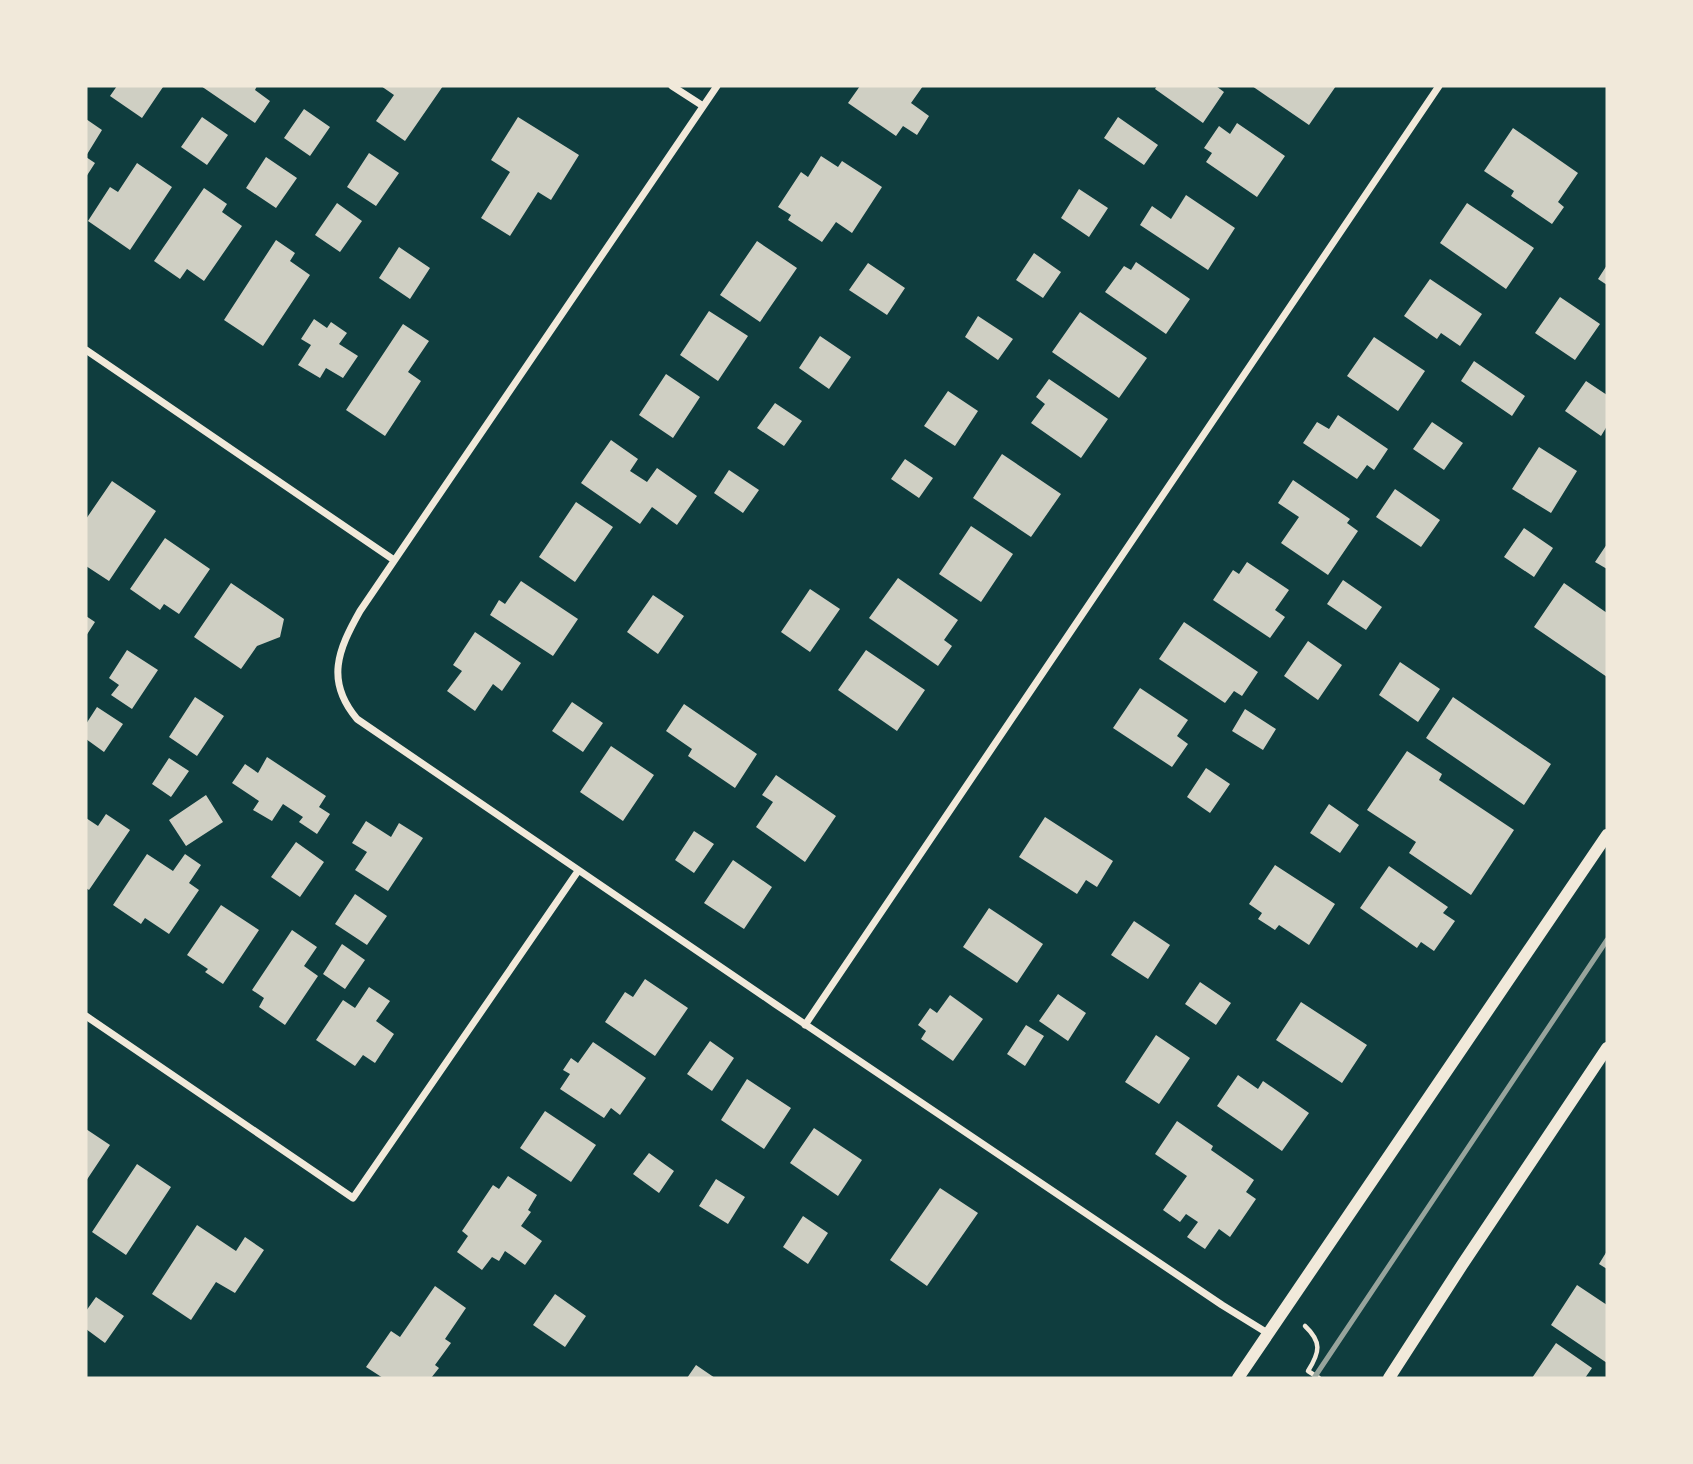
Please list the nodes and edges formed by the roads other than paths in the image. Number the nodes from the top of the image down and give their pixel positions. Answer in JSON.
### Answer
{"nodes":[{"id":1,"x":672,"y":86,"type":"edge"},
{"id":2,"x":716,"y":86,"type":"edge"},
{"id":3,"x":1439,"y":86,"type":"edge"},
{"id":4,"x":703,"y":106,"type":"junction"},
{"id":5,"x":86,"y":350,"type":"edge"},
{"id":6,"x":394,"y":560,"type":"junction"},
{"id":7,"x":1607,"y":835,"type":"edge"},
{"id":8,"x":578,"y":870,"type":"junction"},
{"id":9,"x":86,"y":1016,"type":"edge"},
{"id":10,"x":805,"y":1025,"type":"junction"},
{"id":11,"x":1607,"y":1048,"type":"edge"},
{"id":12,"x":1269,"y":1334,"type":"junction"},
{"id":13,"x":1238,"y":1378,"type":"edge"},
{"id":14,"x":1390,"y":1378,"type":"edge"}],
"edges":[{"from":1,"to":4,"type":"street"},
{"from":2,"to":4,"type":"street"},
{"from":3,"to":10,"type":"street"},
{"from":4,"to":6,"type":"street"},
{"from":5,"to":6,"type":"street"},
{"from":6,"to":8,"type":"street"},
{"from":7,"to":12,"type":"street"},
{"from":8,"to":9,"type":"street"},
{"from":8,"to":10,"type":"street"},
{"from":10,"to":12,"type":"street"},
{"from":11,"to":14,"type":"street"},
{"from":12,"to":13,"type":"street"}]}
